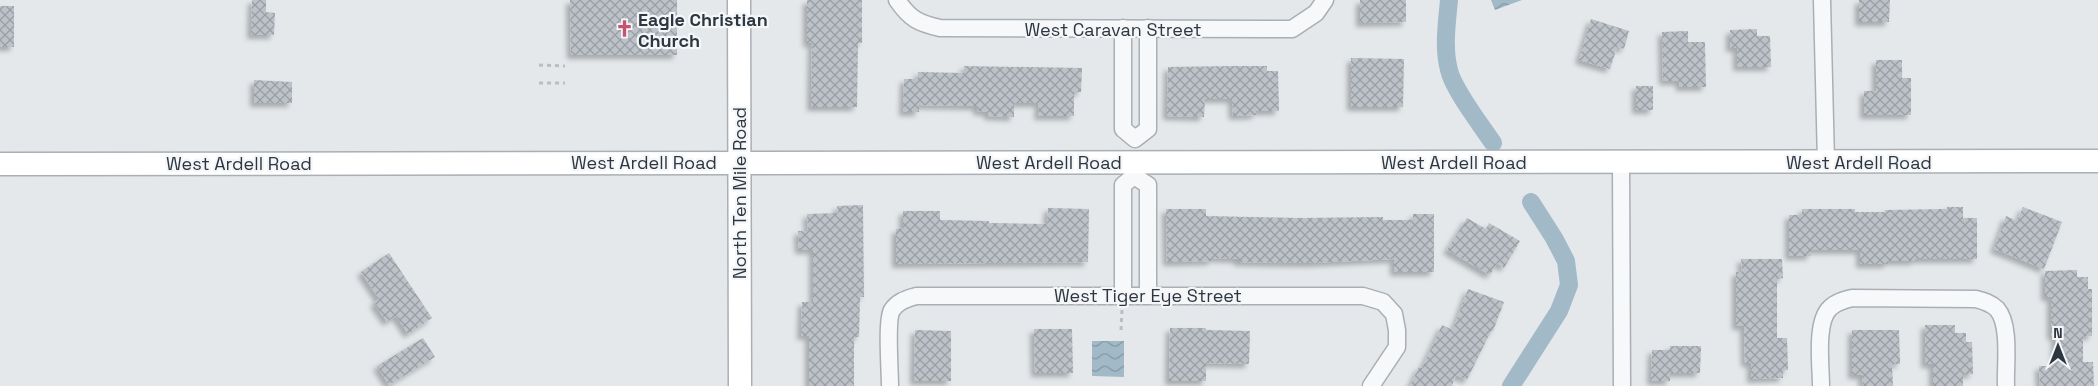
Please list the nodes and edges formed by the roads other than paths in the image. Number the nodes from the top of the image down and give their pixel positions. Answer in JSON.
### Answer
{"nodes":[{"id":1,"x":739,"y":0,"type":"edge"},
{"id":2,"x":897,"y":0,"type":"edge"},
{"id":3,"x":1822,"y":0,"type":"edge"},
{"id":4,"x":1321,"y":7,"type":"edge"},
{"id":5,"x":1123,"y":28,"type":"junction"},
{"id":6,"x":1148,"y":28,"type":"junction"},
{"id":7,"x":1135,"y":139,"type":"junction"},
{"id":8,"x":2098,"y":161,"type":"edge"},
{"id":9,"x":739,"y":162,"type":"junction"},
{"id":10,"x":1621,"y":162,"type":"junction"},
{"id":11,"x":1826,"y":162,"type":"junction"},
{"id":12,"x":0,"y":164,"type":"edge"},
{"id":13,"x":1134,"y":169,"type":"junction"},
{"id":14,"x":1123,"y":295,"type":"junction"},
{"id":15,"x":1148,"y":295,"type":"junction"},
{"id":16,"x":740,"y":386,"type":"edge"},
{"id":17,"x":890,"y":386,"type":"edge"},
{"id":18,"x":1371,"y":386,"type":"edge"},
{"id":19,"x":1622,"y":386,"type":"edge"},
{"id":20,"x":1821,"y":386,"type":"edge"},
{"id":21,"x":2006,"y":386,"type":"edge"}],
"edges":[{"from":1,"to":9,"type":"street","name":"North Ten Mile Road"},
{"from":2,"to":5,"type":"street","name":"West Caravan Street"},
{"from":3,"to":11,"type":"street"},
{"from":4,"to":6,"type":"street","name":"West Caravan Street"},
{"from":5,"to":6,"type":"street","name":"West Caravan Street"},
{"from":5,"to":7,"type":"street"},
{"from":6,"to":7,"type":"street"},
{"from":7,"to":13,"type":"street"},
{"from":8,"to":11,"type":"street","name":"West Ardell Road"},
{"from":9,"to":12,"type":"street","name":"West Ardell Road"},
{"from":9,"to":13,"type":"street","name":"West Ardell Road"},
{"from":9,"to":16,"type":"street","name":"North Ten Mile Road"},
{"from":10,"to":11,"type":"street","name":"West Ardell Road"},
{"from":10,"to":13,"type":"street","name":"West Ardell Road"},
{"from":10,"to":19,"type":"street"},
{"from":13,"to":14,"type":"street"},
{"from":13,"to":15,"type":"street"},
{"from":14,"to":15,"type":"street","name":"West Tiger Eye Street"},
{"from":14,"to":17,"type":"street","name":"West Tiger Eye Street"},
{"from":15,"to":18,"type":"street","name":"West Tiger Eye Street"},
{"from":20,"to":21,"type":"street"}]}
